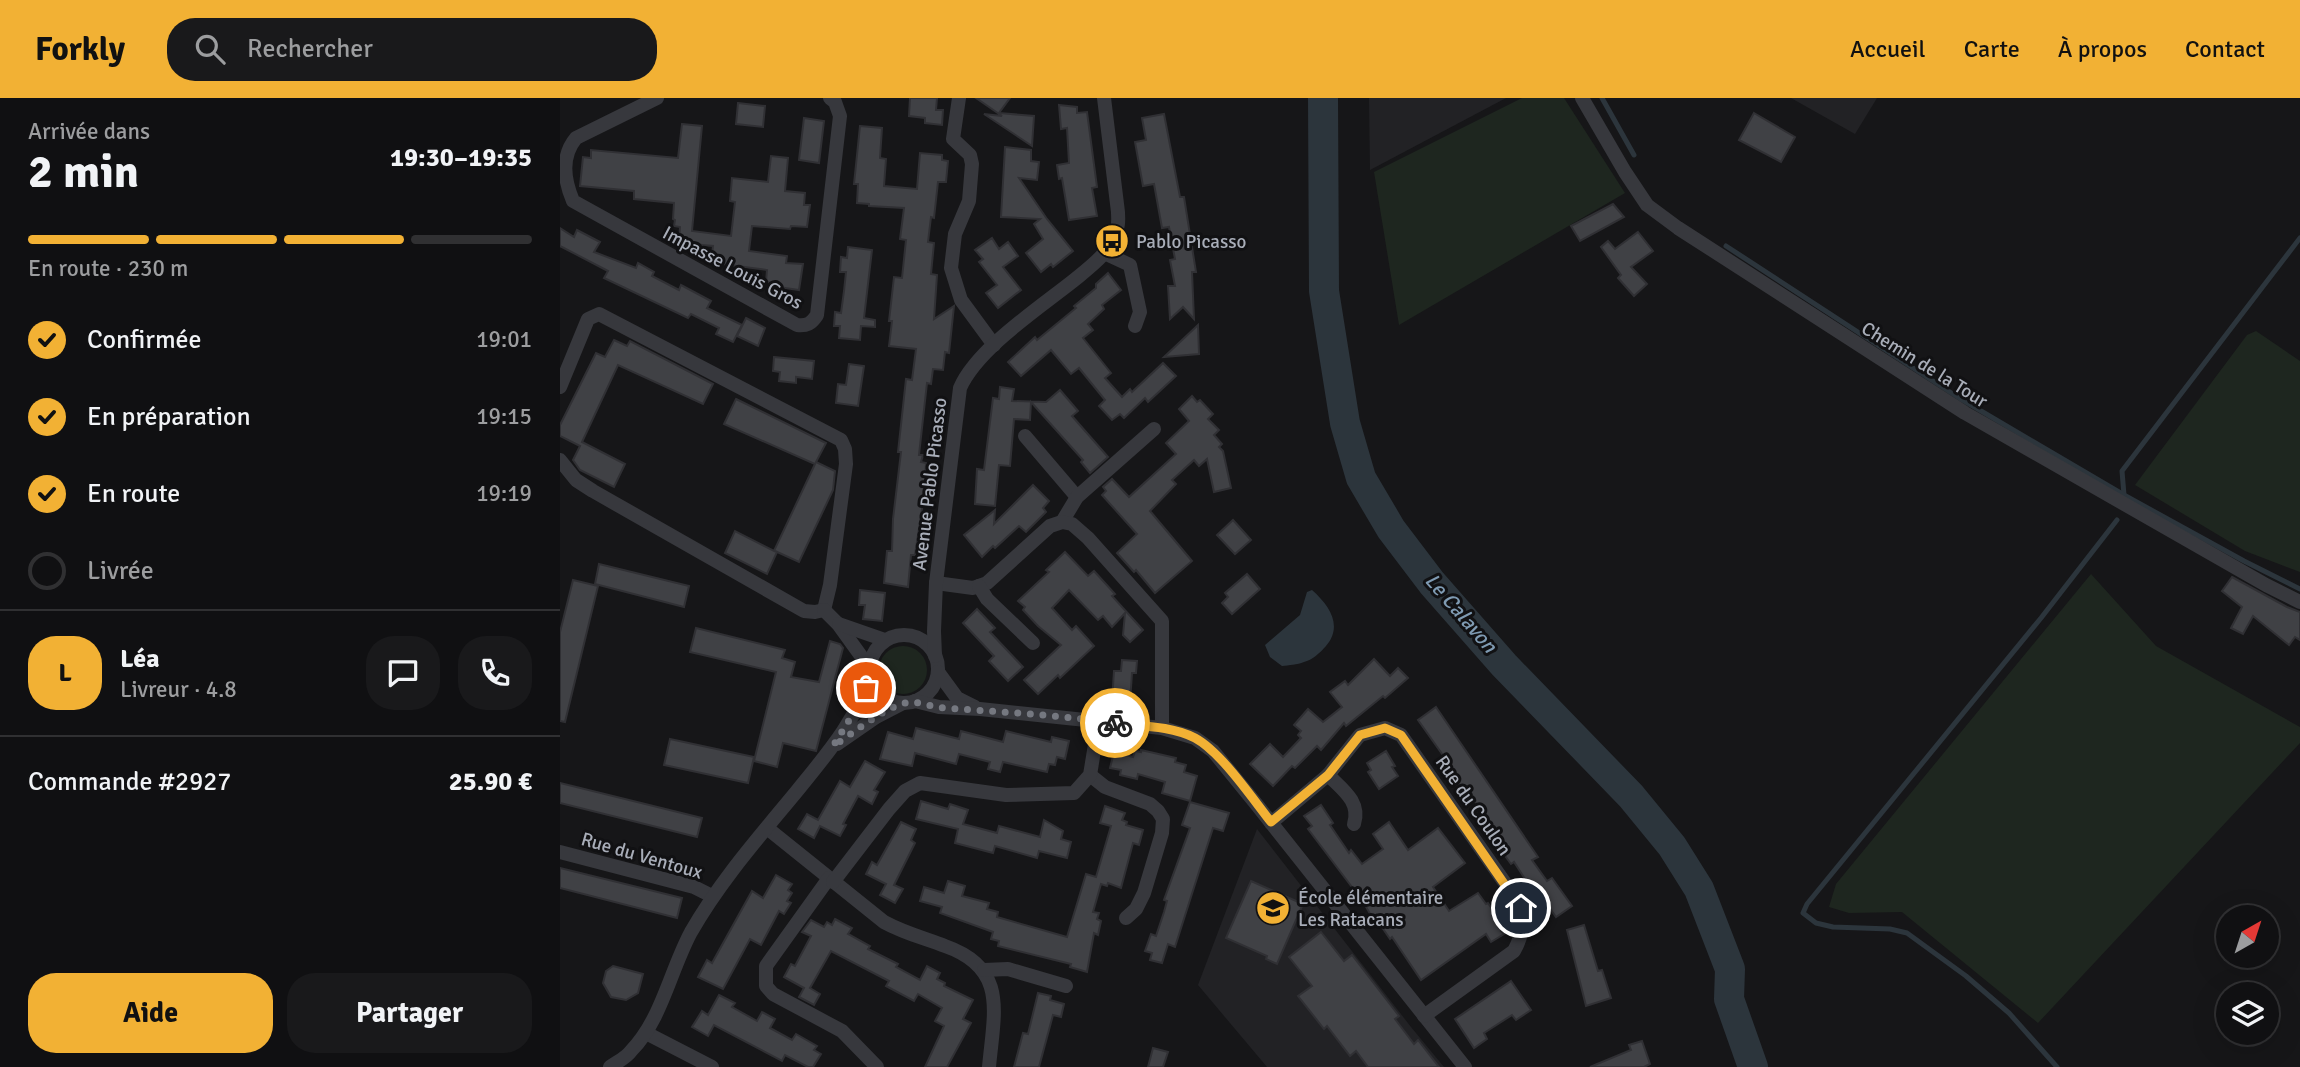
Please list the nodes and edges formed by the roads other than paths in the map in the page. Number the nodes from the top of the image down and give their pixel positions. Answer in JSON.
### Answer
{"nodes":[{"id":1,"x":657,"y":98,"type":"edge"},
{"id":2,"x":830,"y":98,"type":"edge"},
{"id":3,"x":959,"y":98,"type":"edge"},
{"id":4,"x":1104,"y":98,"type":"edge"},
{"id":5,"x":1582,"y":98,"type":"edge"},
{"id":6,"x":1104,"y":253,"type":"junction"},
{"id":7,"x":1135,"y":327,"type":"dead end"},
{"id":8,"x":994,"y":345,"type":"junction"},
{"id":9,"x":560,"y":387,"type":"edge"},
{"id":10,"x":1154,"y":429,"type":"dead end"},
{"id":11,"x":1025,"y":436,"type":"dead end"},
{"id":12,"x":560,"y":460,"type":"edge"},
{"id":13,"x":1077,"y":497,"type":"junction"},
{"id":14,"x":1062,"y":522,"type":"junction"},
{"id":15,"x":936,"y":583,"type":"junction"},
{"id":16,"x":979,"y":586,"type":"junction"},
{"id":17,"x":2300,"y":602,"type":"edge"},
{"id":18,"x":935,"y":608,"type":"junction"},
{"id":19,"x":824,"y":610,"type":"junction"},
{"id":20,"x":838,"y":624,"type":"junction"},
{"id":21,"x":909,"y":635,"type":"junction"},
{"id":22,"x":885,"y":640,"type":"junction"},
{"id":23,"x":1033,"y":643,"type":"dead end"},
{"id":24,"x":935,"y":656,"type":"junction"},
{"id":25,"x":870,"y":671,"type":"junction"},
{"id":26,"x":938,"y":672,"type":"junction"},
{"id":27,"x":909,"y":702,"type":"junction"},
{"id":28,"x":980,"y":709,"type":"junction"},
{"id":29,"x":1099,"y":720,"type":"junction"},
{"id":30,"x":1162,"y":728,"type":"junction"},
{"id":31,"x":833,"y":746,"type":"junction"},
{"id":32,"x":1090,"y":775,"type":"junction"},
{"id":33,"x":1328,"y":775,"type":"junction"},
{"id":34,"x":1271,"y":822,"type":"junction"},
{"id":35,"x":1354,"y":824,"type":"dead end"},
{"id":36,"x":767,"y":828,"type":"junction"},
{"id":37,"x":560,"y":852,"type":"edge"},
{"id":38,"x":831,"y":880,"type":"junction"},
{"id":39,"x":712,"y":896,"type":"junction"},
{"id":40,"x":1126,"y":918,"type":"dead end"},
{"id":41,"x":984,"y":970,"type":"junction"},
{"id":42,"x":1066,"y":986,"type":"dead end"},
{"id":43,"x":1424,"y":1016,"type":"junction"},
{"id":44,"x":646,"y":1032,"type":"junction"},
{"id":45,"x":610,"y":1067,"type":"edge"},
{"id":46,"x":712,"y":1067,"type":"edge"},
{"id":47,"x":877,"y":1067,"type":"edge"},
{"id":48,"x":989,"y":1067,"type":"edge"},
{"id":49,"x":1465,"y":1067,"type":"edge"}],
"edges":[{"from":1,"to":2,"type":"street","name":"Impasse Louis Gros"},
{"from":3,"to":8,"type":"street"},
{"from":4,"to":6,"type":"street","name":"Avenue Pablo Picasso"},
{"from":5,"to":17,"type":"street","name":"Chemin de la Tour"},
{"from":6,"to":7,"type":"street"},
{"from":6,"to":8,"type":"street","name":"Avenue Pablo Picasso"},
{"from":8,"to":15,"type":"street","name":"Avenue Pablo Picasso"},
{"from":9,"to":19,"type":"street"},
{"from":10,"to":13,"type":"street"},
{"from":11,"to":13,"type":"street"},
{"from":12,"to":19,"type":"street"},
{"from":13,"to":14,"type":"street"},
{"from":14,"to":16,"type":"street"},
{"from":14,"to":30,"type":"street"},
{"from":15,"to":16,"type":"street"},
{"from":15,"to":18,"type":"street","name":"Avenue Pablo Picasso"},
{"from":16,"to":23,"type":"street"},
{"from":18,"to":21,"type":"street"},
{"from":18,"to":24,"type":"street","name":"Avenue Pablo Picasso"},
{"from":19,"to":20,"type":"street"},
{"from":20,"to":22,"type":"street"},
{"from":20,"to":25,"type":"street"},
{"from":21,"to":22,"type":"street"},
{"from":21,"to":24,"type":"street"},
{"from":22,"to":25,"type":"street"},
{"from":24,"to":26,"type":"street"},
{"from":25,"to":27,"type":"street"},
{"from":25,"to":31,"type":"street"},
{"from":26,"to":27,"type":"street"},
{"from":26,"to":28,"type":"street"},
{"from":27,"to":28,"type":"street"},
{"from":27,"to":31,"type":"street"},
{"from":28,"to":29,"type":"street"},
{"from":29,"to":30,"type":"street"},
{"from":29,"to":32,"type":"street"},
{"from":30,"to":34,"type":"street"},
{"from":31,"to":36,"type":"street"},
{"from":32,"to":38,"type":"street"},
{"from":32,"to":40,"type":"street"},
{"from":33,"to":34,"type":"street","name":"Rue du Coulon"},
{"from":33,"to":35,"type":"street"},
{"from":33,"to":43,"type":"street","name":"Rue du Coulon"},
{"from":34,"to":43,"type":"street"},
{"from":36,"to":38,"type":"street"},
{"from":36,"to":39,"type":"street"},
{"from":37,"to":39,"type":"street","name":"Rue du Ventoux"},
{"from":38,"to":41,"type":"street"},
{"from":38,"to":47,"type":"street"},
{"from":39,"to":44,"type":"street"},
{"from":41,"to":42,"type":"street"},
{"from":41,"to":48,"type":"street"},
{"from":43,"to":49,"type":"street"},
{"from":44,"to":45,"type":"street"},
{"from":44,"to":46,"type":"street"}]}
